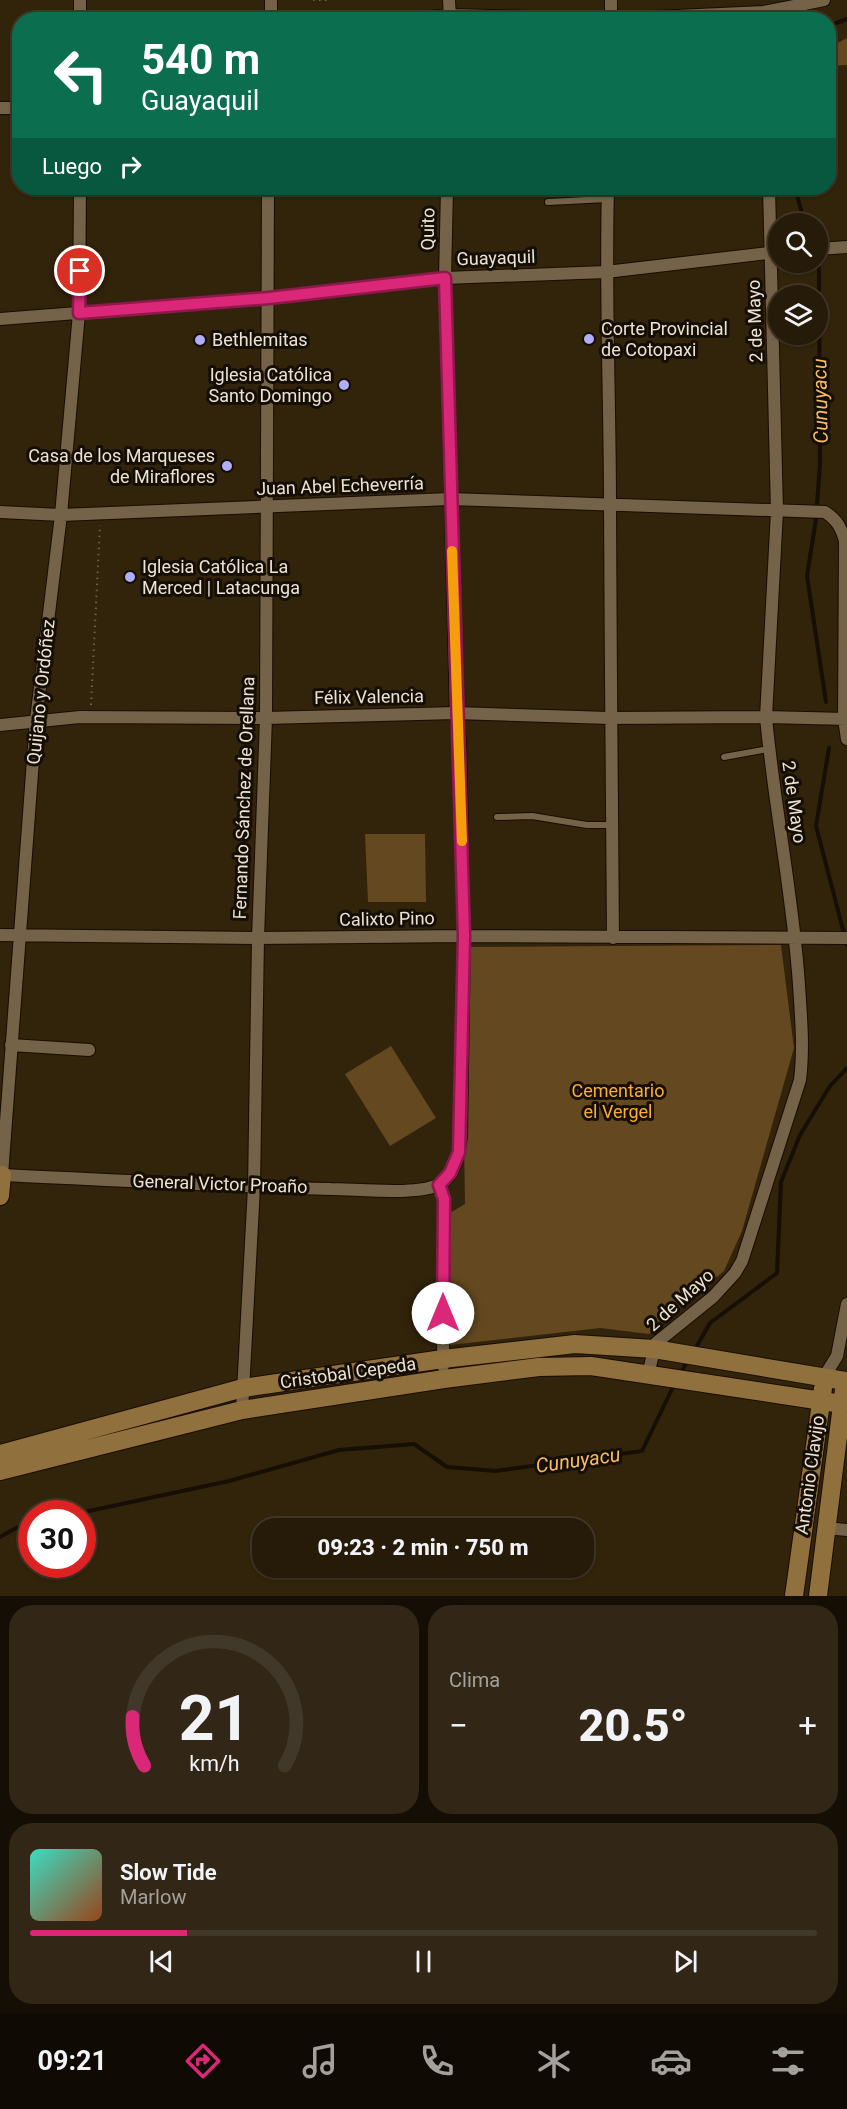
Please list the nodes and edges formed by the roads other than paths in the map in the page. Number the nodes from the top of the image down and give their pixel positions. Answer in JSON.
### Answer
{"nodes":[{"id":1,"x":824,"y":0,"type":"edge"},
{"id":2,"x":764,"y":11,"type":"edge"},
{"id":3,"x":745,"y":12,"type":"edge"},
{"id":4,"x":0,"y":108,"type":"edge"},
{"id":5,"x":0,"y":116,"type":"edge"},
{"id":6,"x":80,"y":195,"type":"edge"},
{"id":7,"x":268,"y":195,"type":"edge"},
{"id":8,"x":447,"y":195,"type":"edge"},
{"id":9,"x":594,"y":195,"type":"edge"},
{"id":10,"x":607,"y":195,"type":"edge"},
{"id":11,"x":770,"y":195,"type":"edge"},
{"id":12,"x":548,"y":202,"type":"dead end"},
{"id":13,"x":771,"y":213,"type":"edge"},
{"id":14,"x":847,"y":247,"type":"edge"},
{"id":15,"x":828,"y":248,"type":"edge"},
{"id":16,"x":768,"y":253,"type":"edge"},
{"id":17,"x":606,"y":272,"type":"junction"},
{"id":18,"x":775,"y":273,"type":"edge"},
{"id":19,"x":445,"y":278,"type":"junction"},
{"id":20,"x":269,"y":298,"type":"junction"},
{"id":21,"x":79,"y":313,"type":"junction"},
{"id":22,"x":0,"y":319,"type":"edge"},
{"id":23,"x":450,"y":500,"type":"junction"},
{"id":24,"x":610,"y":504,"type":"junction"},
{"id":25,"x":267,"y":506,"type":"junction"},
{"id":26,"x":777,"y":510,"type":"junction"},
{"id":27,"x":0,"y":512,"type":"edge"},
{"id":28,"x":61,"y":515,"type":"junction"},
{"id":29,"x":456,"y":713,"type":"junction"},
{"id":30,"x":766,"y":717,"type":"junction"},
{"id":31,"x":266,"y":718,"type":"junction"},
{"id":32,"x":609,"y":718,"type":"junction"},
{"id":33,"x":845,"y":719,"type":"edge"},
{"id":34,"x":36,"y":720,"type":"junction"},
{"id":35,"x":0,"y":725,"type":"edge"},
{"id":36,"x":847,"y":739,"type":"edge"},
{"id":37,"x":768,"y":749,"type":"junction"},
{"id":38,"x":724,"y":757,"type":"dead end"},
{"id":39,"x":496,"y":817,"type":"dead end"},
{"id":40,"x":611,"y":825,"type":"junction"},
{"id":41,"x":0,"y":935,"type":"edge"},
{"id":42,"x":20,"y":935,"type":"junction"},
{"id":43,"x":464,"y":936,"type":"junction"},
{"id":44,"x":258,"y":938,"type":"junction"},
{"id":45,"x":613,"y":938,"type":"junction"},
{"id":46,"x":796,"y":938,"type":"junction"},
{"id":47,"x":847,"y":938,"type":"edge"},
{"id":48,"x":11,"y":1045,"type":"junction"},
{"id":49,"x":89,"y":1050,"type":"dead end"},
{"id":50,"x":1,"y":1175,"type":"edge"},
{"id":51,"x":439,"y":1185,"type":"junction"},
{"id":52,"x":254,"y":1186,"type":"junction"},
{"id":53,"x":0,"y":1196,"type":"edge"},
{"id":54,"x":847,"y":1304,"type":"edge"},
{"id":55,"x":846,"y":1317,"type":"edge"},
{"id":56,"x":654,"y":1349,"type":"junction"},
{"id":57,"x":837,"y":1356,"type":"junction"},
{"id":58,"x":443,"y":1359,"type":"junction"},
{"id":59,"x":656,"y":1375,"type":"junction"},
{"id":60,"x":825,"y":1377,"type":"junction"},
{"id":61,"x":444,"y":1379,"type":"junction"},
{"id":62,"x":845,"y":1381,"type":"junction"},
{"id":63,"x":243,"y":1388,"type":"junction"},
{"id":64,"x":820,"y":1400,"type":"junction"},
{"id":65,"x":842,"y":1404,"type":"junction"},
{"id":66,"x":242,"y":1410,"type":"junction"},
{"id":67,"x":815,"y":1435,"type":"junction"},
{"id":68,"x":842,"y":1438,"type":"edge"},
{"id":69,"x":0,"y":1440,"type":"edge"},
{"id":70,"x":22,"y":1449,"type":"junction"},
{"id":71,"x":0,"y":1454,"type":"edge"},
{"id":72,"x":0,"y":1471,"type":"edge"},
{"id":73,"x":826,"y":1528,"type":"junction"},
{"id":74,"x":847,"y":1530,"type":"edge"},
{"id":75,"x":794,"y":1596,"type":"edge"},
{"id":76,"x":818,"y":1596,"type":"edge"}],
"edges":[{"from":1,"to":2,"type":"street"},
{"from":2,"to":3,"type":"street"},
{"from":4,"to":5,"type":"lane"},
{"from":6,"to":21,"type":"street","name":"Quijano y Ordóñez"},
{"from":7,"to":20,"type":"street","name":"Fernando Sánchez de Orellana"},
{"from":8,"to":19,"type":"street","name":"Quito"},
{"from":9,"to":12,"type":"lane"},
{"from":10,"to":17,"type":"street"},
{"from":11,"to":13,"type":"street","name":"2 de Mayo"},
{"from":14,"to":15,"type":"street"},
{"from":16,"to":17,"type":"street","name":"Guayaquil"},
{"from":17,"to":19,"type":"street","name":"Guayaquil"},
{"from":17,"to":24,"type":"street"},
{"from":18,"to":26,"type":"street","name":"2 de Mayo"},
{"from":19,"to":20,"type":"street","name":"Guayaquil"},
{"from":19,"to":23,"type":"street","name":"Quito"},
{"from":20,"to":21,"type":"street","name":"Guayaquil"},
{"from":20,"to":25,"type":"street","name":"Fernando Sánchez de Orellana"},
{"from":21,"to":22,"type":"street","name":"Guayaquil"},
{"from":21,"to":28,"type":"street","name":"Quijano y Ordóñez"},
{"from":23,"to":24,"type":"street","name":"Juan Abel Echeverría"},
{"from":23,"to":25,"type":"street","name":"Juan Abel Echeverría"},
{"from":23,"to":29,"type":"street","name":"Quito"},
{"from":24,"to":26,"type":"street","name":"Juan Abel Echeverría"},
{"from":24,"to":32,"type":"street"},
{"from":25,"to":28,"type":"street","name":"Juan Abel Echeverría"},
{"from":25,"to":31,"type":"street","name":"Fernando Sánchez de Orellana"},
{"from":26,"to":30,"type":"street","name":"2 de Mayo"},
{"from":26,"to":33,"type":"street","name":"Juan Abel Echeverría"},
{"from":27,"to":28,"type":"street","name":"Juan Abel Echeverría"},
{"from":28,"to":34,"type":"street","name":"Quijano y Ordóñez"},
{"from":29,"to":31,"type":"street","name":"Félix Valencia"},
{"from":29,"to":32,"type":"street","name":"Félix Valencia"},
{"from":29,"to":43,"type":"street","name":"Quito"},
{"from":30,"to":32,"type":"street","name":"Félix Valencia"},
{"from":30,"to":33,"type":"street","name":"Félix Valencia"},
{"from":30,"to":37,"type":"street","name":"2 de Mayo"},
{"from":31,"to":34,"type":"street","name":"Félix Valencia"},
{"from":31,"to":44,"type":"street","name":"Fernando Sánchez de Orellana"},
{"from":32,"to":40,"type":"street"},
{"from":33,"to":36,"type":"street"},
{"from":34,"to":35,"type":"street","name":"Félix Valencia"},
{"from":34,"to":42,"type":"street","name":"Quijano y Ordóñez"},
{"from":37,"to":38,"type":"lane"},
{"from":37,"to":46,"type":"street","name":"2 de Mayo"},
{"from":39,"to":40,"type":"lane"},
{"from":40,"to":45,"type":"street"},
{"from":41,"to":42,"type":"street","name":"Calixto Pino"},
{"from":42,"to":44,"type":"street","name":"Calixto Pino"},
{"from":42,"to":48,"type":"street","name":"Quijano y Ordóñez"},
{"from":43,"to":44,"type":"street","name":"Calixto Pino"},
{"from":43,"to":45,"type":"street","name":"Calixto Pino"},
{"from":43,"to":51,"type":"street","name":"Quito"},
{"from":44,"to":52,"type":"street","name":"Fernando Sánchez de Orellana"},
{"from":45,"to":46,"type":"street","name":"Calixto Pino"},
{"from":46,"to":47,"type":"street","name":"Calixto Pino"},
{"from":46,"to":56,"type":"street","name":"2 de Mayo"},
{"from":48,"to":49,"type":"street"},
{"from":48,"to":50,"type":"street","name":"Quijano y Ordóñez"},
{"from":50,"to":52,"type":"street","name":"General Victor Proaño"},
{"from":50,"to":53,"type":"street","name":"Quijano y Ordóñez"},
{"from":51,"to":52,"type":"street","name":"General Victor Proaño"},
{"from":51,"to":58,"type":"street"},
{"from":52,"to":63,"type":"street","name":"Fernando Sánchez de Orellana"},
{"from":54,"to":55,"type":"street","name":"Antonio Clavijo"},
{"from":55,"to":57,"type":"street","name":"Antonio Clavijo"},
{"from":56,"to":58,"type":"street","name":"Cristobal Cepeda"},
{"from":56,"to":59,"type":"street","name":"2 de Mayo"},
{"from":56,"to":60,"type":"street","name":"Cristobal Cepeda"},
{"from":57,"to":60,"type":"street","name":"Antonio Clavijo"},
{"from":57,"to":62,"type":"street","name":"Antonio Clavijo"},
{"from":58,"to":61,"type":"street"},
{"from":58,"to":63,"type":"street","name":"Cristobal Cepeda"},
{"from":59,"to":61,"type":"street","name":"Cristobal Cepeda"},
{"from":59,"to":64,"type":"street","name":"Cristobal Cepeda"},
{"from":60,"to":62,"type":"street","name":"Cristobal Cepeda"},
{"from":60,"to":64,"type":"street","name":"Antonio Clavijo"},
{"from":61,"to":66,"type":"street","name":"Cristobal Cepeda"},
{"from":62,"to":65,"type":"street","name":"Antonio Clavijo"},
{"from":63,"to":66,"type":"street","name":"Fernando Sánchez de Orellana"},
{"from":63,"to":70,"type":"street","name":"Cristobal Cepeda"},
{"from":64,"to":65,"type":"street","name":"Cristobal Cepeda"},
{"from":64,"to":67,"type":"street","name":"Antonio Clavijo"},
{"from":65,"to":68,"type":"street","name":"Antonio Clavijo"},
{"from":66,"to":72,"type":"street","name":"Cristobal Cepeda"},
{"from":67,"to":68,"type":"street"},
{"from":67,"to":75,"type":"street","name":"Antonio Clavijo"},
{"from":68,"to":73,"type":"street","name":"Antonio Clavijo"},
{"from":69,"to":70,"type":"street"},
{"from":70,"to":71,"type":"street","name":"Cristobal Cepeda"},
{"from":73,"to":74,"type":"street"},
{"from":73,"to":76,"type":"street","name":"Antonio Clavijo"}]}
